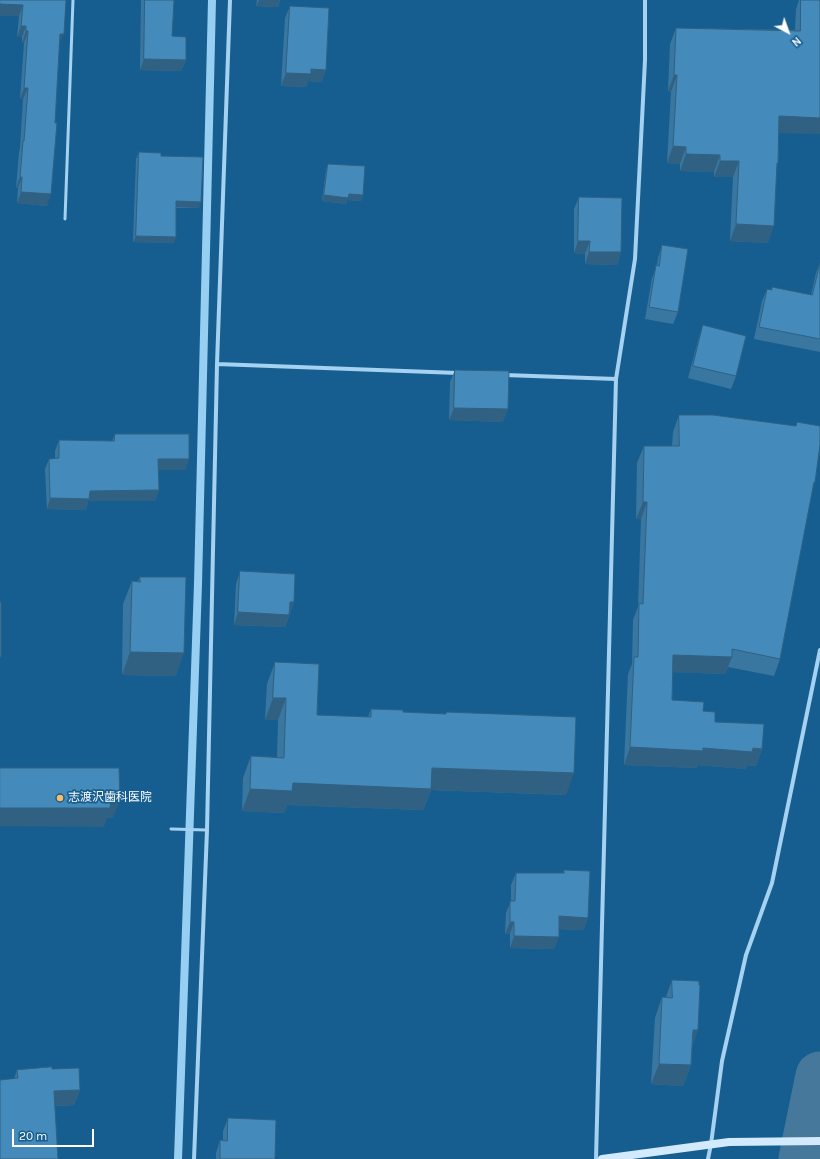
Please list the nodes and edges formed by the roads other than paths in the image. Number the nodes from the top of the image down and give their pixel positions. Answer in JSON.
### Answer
{"nodes":[{"id":1,"x":73,"y":0,"type":"edge"},
{"id":2,"x":230,"y":0,"type":"edge"},
{"id":3,"x":645,"y":0,"type":"edge"},
{"id":4,"x":65,"y":219,"type":"dead end"},
{"id":5,"x":217,"y":364,"type":"junction"},
{"id":6,"x":464,"y":373,"type":"edge"},
{"id":7,"x":496,"y":375,"type":"edge"},
{"id":8,"x":616,"y":379,"type":"junction"},
{"id":9,"x":820,"y":650,"type":"edge"},
{"id":10,"x":171,"y":829,"type":"dead end"},
{"id":11,"x":207,"y":830,"type":"junction"},
{"id":12,"x":820,"y":1141,"type":"edge"},
{"id":13,"x":711,"y":1144,"type":"junction"},
{"id":14,"x":194,"y":1159,"type":"edge"},
{"id":15,"x":596,"y":1159,"type":"edge"},
{"id":16,"x":602,"y":1159,"type":"edge"},
{"id":17,"x":708,"y":1159,"type":"edge"}],
"edges":[{"from":1,"to":4,"type":"lane"},
{"from":2,"to":5,"type":"street"},
{"from":3,"to":8,"type":"street"},
{"from":5,"to":6,"type":"street"},
{"from":5,"to":11,"type":"street"},
{"from":7,"to":8,"type":"street"},
{"from":8,"to":15,"type":"street"},
{"from":9,"to":13,"type":"street"},
{"from":10,"to":11,"type":"lane"},
{"from":11,"to":14,"type":"street"},
{"from":12,"to":13,"type":"street"},
{"from":13,"to":16,"type":"street"},
{"from":13,"to":17,"type":"street"}]}
